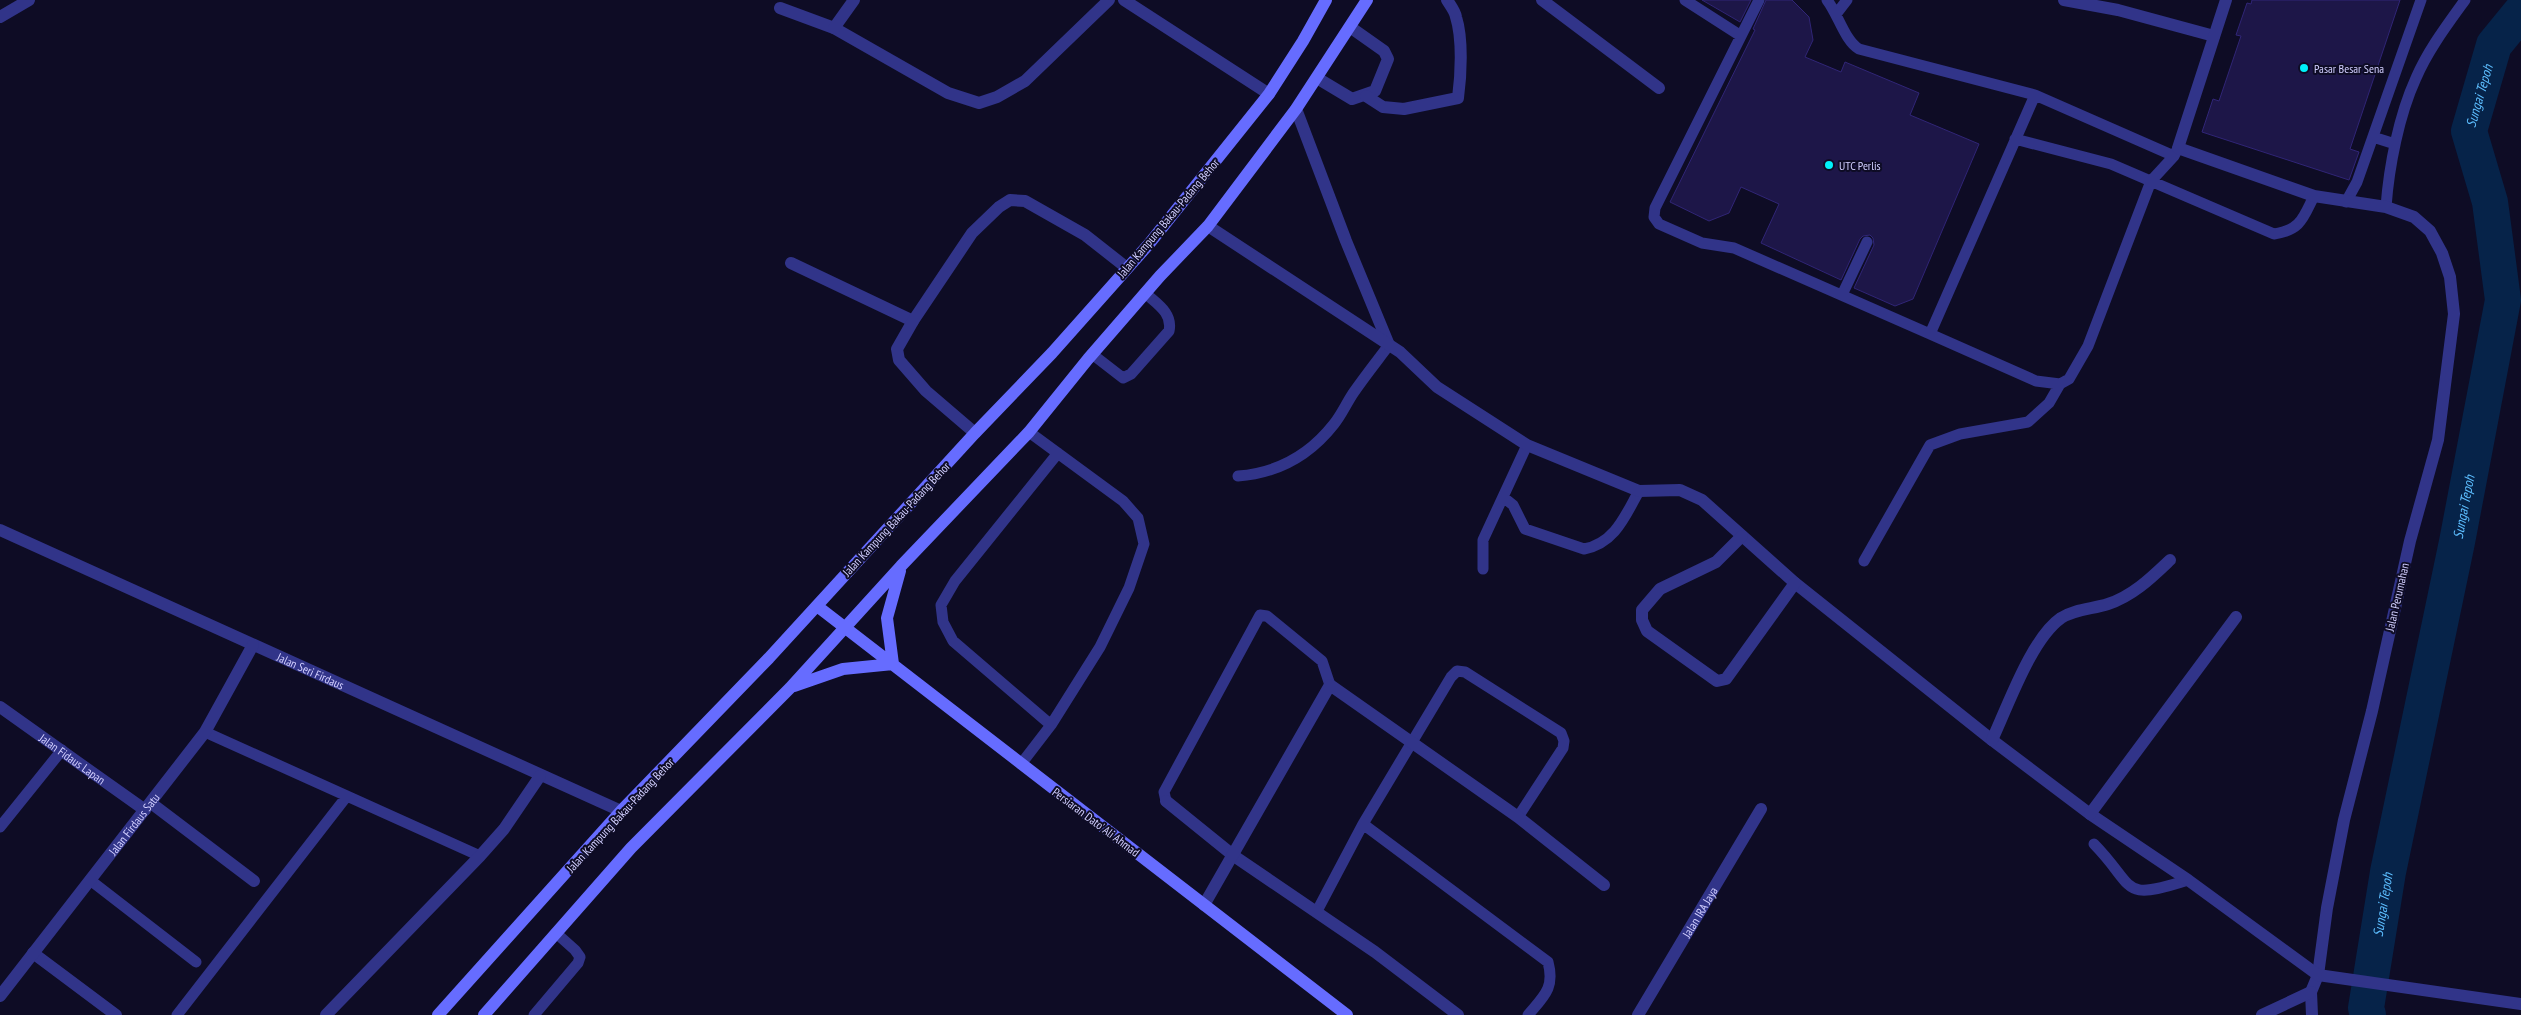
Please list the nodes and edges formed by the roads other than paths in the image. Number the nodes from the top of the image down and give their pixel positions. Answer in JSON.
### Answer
{"nodes":[{"id":1,"x":29,"y":0,"type":"edge"},
{"id":2,"x":854,"y":0,"type":"edge"},
{"id":3,"x":1109,"y":0,"type":"edge"},
{"id":4,"x":1124,"y":0,"type":"edge"},
{"id":5,"x":1326,"y":0,"type":"edge"},
{"id":6,"x":1367,"y":0,"type":"edge"},
{"id":7,"x":1447,"y":0,"type":"edge"},
{"id":8,"x":1686,"y":0,"type":"edge"},
{"id":9,"x":1759,"y":0,"type":"edge"},
{"id":10,"x":1827,"y":0,"type":"edge"},
{"id":11,"x":1847,"y":0,"type":"edge"},
{"id":12,"x":2064,"y":0,"type":"edge"},
{"id":13,"x":2226,"y":0,"type":"edge"},
{"id":14,"x":2421,"y":0,"type":"edge"},
{"id":15,"x":2464,"y":0,"type":"edge"},
{"id":16,"x":1547,"y":2,"type":"edge"},
{"id":17,"x":780,"y":8,"type":"dead end"},
{"id":18,"x":1837,"y":13,"type":"junction"},
{"id":19,"x":0,"y":17,"type":"edge"},
{"id":20,"x":1350,"y":27,"type":"junction"},
{"id":21,"x":834,"y":28,"type":"junction"},
{"id":22,"x":1741,"y":36,"type":"junction"},
{"id":23,"x":2214,"y":36,"type":"junction"},
{"id":24,"x":1317,"y":78,"type":"junction"},
{"id":25,"x":1659,"y":88,"type":"dead end"},
{"id":26,"x":1269,"y":94,"type":"junction"},
{"id":27,"x":2034,"y":95,"type":"junction"},
{"id":28,"x":1366,"y":96,"type":"junction"},
{"id":29,"x":1296,"y":109,"type":"junction"},
{"id":30,"x":2373,"y":137,"type":"junction"},
{"id":31,"x":2015,"y":139,"type":"junction"},
{"id":32,"x":2395,"y":144,"type":"junction"},
{"id":33,"x":2176,"y":152,"type":"junction"},
{"id":34,"x":2151,"y":181,"type":"junction"},
{"id":35,"x":2314,"y":196,"type":"junction"},
{"id":36,"x":2346,"y":202,"type":"junction"},
{"id":37,"x":2386,"y":208,"type":"junction"},
{"id":38,"x":1208,"y":226,"type":"junction"},
{"id":39,"x":1867,"y":242,"type":"dead end"},
{"id":40,"x":791,"y":263,"type":"dead end"},
{"id":41,"x":1127,"y":268,"type":"junction"},
{"id":42,"x":1145,"y":293,"type":"junction"},
{"id":43,"x":1842,"y":295,"type":"junction"},
{"id":44,"x":912,"y":321,"type":"junction"},
{"id":45,"x":1930,"y":334,"type":"junction"},
{"id":46,"x":1389,"y":345,"type":"junction"},
{"id":47,"x":1092,"y":354,"type":"junction"},
{"id":48,"x":2060,"y":384,"type":"junction"},
{"id":49,"x":1029,"y":432,"type":"junction"},
{"id":50,"x":975,"y":433,"type":"junction"},
{"id":51,"x":1527,"y":445,"type":"junction"},
{"id":52,"x":1058,"y":453,"type":"junction"},
{"id":53,"x":1238,"y":476,"type":"dead end"},
{"id":54,"x":1639,"y":491,"type":"junction"},
{"id":55,"x":1503,"y":496,"type":"junction"},
{"id":56,"x":0,"y":530,"type":"edge"},
{"id":57,"x":1742,"y":536,"type":"junction"},
{"id":58,"x":2170,"y":560,"type":"dead end"},
{"id":59,"x":1864,"y":561,"type":"dead end"},
{"id":60,"x":901,"y":566,"type":"junction"},
{"id":61,"x":1483,"y":569,"type":"dead end"},
{"id":62,"x":1796,"y":584,"type":"junction"},
{"id":63,"x":817,"y":606,"type":"junction"},
{"id":64,"x":2236,"y":617,"type":"dead end"},
{"id":65,"x":846,"y":627,"type":"junction"},
{"id":66,"x":253,"y":645,"type":"junction"},
{"id":67,"x":893,"y":664,"type":"junction"},
{"id":68,"x":1330,"y":685,"type":"junction"},
{"id":69,"x":790,"y":688,"type":"junction"},
{"id":70,"x":0,"y":707,"type":"edge"},
{"id":71,"x":1051,"y":725,"type":"junction"},
{"id":72,"x":205,"y":732,"type":"junction"},
{"id":73,"x":1992,"y":740,"type":"junction"},
{"id":74,"x":1412,"y":743,"type":"junction"},
{"id":75,"x":62,"y":750,"type":"junction"},
{"id":76,"x":1022,"y":764,"type":"junction"},
{"id":77,"x":540,"y":776,"type":"junction"},
{"id":78,"x":347,"y":796,"type":"junction"},
{"id":79,"x":1166,"y":801,"type":"joint"},
{"id":80,"x":148,"y":806,"type":"junction"},
{"id":81,"x":1761,"y":809,"type":"dead end"},
{"id":82,"x":621,"y":811,"type":"junction"},
{"id":83,"x":2090,"y":814,"type":"junction"},
{"id":84,"x":1518,"y":818,"type":"junction"},
{"id":85,"x":1362,"y":824,"type":"junction"},
{"id":86,"x":0,"y":827,"type":"edge"},
{"id":87,"x":2094,"y":844,"type":"dead end"},
{"id":88,"x":480,"y":856,"type":"junction"},
{"id":89,"x":1234,"y":856,"type":"junction"},
{"id":90,"x":90,"y":880,"type":"junction"},
{"id":91,"x":2188,"y":880,"type":"junction"},
{"id":92,"x":254,"y":881,"type":"dead end"},
{"id":93,"x":1604,"y":885,"type":"dead end"},
{"id":94,"x":1204,"y":905,"type":"junction"},
{"id":95,"x":1317,"y":911,"type":"junction"},
{"id":96,"x":556,"y":933,"type":"junction"},
{"id":97,"x":33,"y":953,"type":"junction"},
{"id":98,"x":196,"y":962,"type":"dead end"},
{"id":99,"x":2318,"y":975,"type":"junction"},
{"id":100,"x":2311,"y":992,"type":"junction"},
{"id":101,"x":0,"y":996,"type":"edge"},
{"id":102,"x":2521,"y":1004,"type":"edge"},
{"id":103,"x":116,"y":1015,"type":"edge"},
{"id":104,"x":177,"y":1015,"type":"edge"},
{"id":105,"x":326,"y":1015,"type":"edge"},
{"id":106,"x":438,"y":1015,"type":"edge"},
{"id":107,"x":484,"y":1015,"type":"edge"},
{"id":108,"x":534,"y":1015,"type":"edge"},
{"id":109,"x":1347,"y":1015,"type":"edge"},
{"id":110,"x":1458,"y":1015,"type":"edge"},
{"id":111,"x":1528,"y":1015,"type":"edge"},
{"id":112,"x":1638,"y":1015,"type":"edge"},
{"id":113,"x":2262,"y":1015,"type":"edge"},
{"id":114,"x":2312,"y":1015,"type":"edge"}],
"edges":[{"from":1,"to":19,"type":"street"},
{"from":2,"to":21,"type":"street"},
{"from":3,"to":21,"type":"street"},
{"from":4,"to":26,"type":"street"},
{"from":5,"to":26,"type":"street","name":"Jalan Kampung Bakau-Padang Behor"},
{"from":6,"to":20,"type":"street"},
{"from":7,"to":28,"type":"street"},
{"from":8,"to":22,"type":"lane"},
{"from":9,"to":22,"type":"lane"},
{"from":10,"to":18,"type":"lane"},
{"from":11,"to":18,"type":"lane"},
{"from":12,"to":23,"type":"street"},
{"from":13,"to":23,"type":"street"},
{"from":14,"to":30,"type":"lane"},
{"from":15,"to":32,"type":"lane"},
{"from":16,"to":25,"type":"street"},
{"from":17,"to":21,"type":"street"},
{"from":18,"to":27,"type":"lane"},
{"from":20,"to":24,"type":"street"},
{"from":20,"to":28,"type":"street"},
{"from":22,"to":43,"type":"lane"},
{"from":23,"to":33,"type":"street"},
{"from":24,"to":28,"type":"street"},
{"from":24,"to":29,"type":"street"},
{"from":26,"to":41,"type":"street","name":"Jalan Kampung Bakau-Padang Behor"},
{"from":27,"to":31,"type":"lane"},
{"from":27,"to":33,"type":"lane"},
{"from":29,"to":38,"type":"street"},
{"from":29,"to":46,"type":"street"},
{"from":30,"to":32,"type":"lane"},
{"from":30,"to":36,"type":"lane"},
{"from":31,"to":34,"type":"lane"},
{"from":31,"to":45,"type":"lane"},
{"from":32,"to":37,"type":"lane"},
{"from":33,"to":34,"type":"lane"},
{"from":33,"to":35,"type":"street","name":"Jalan Perumahan"},
{"from":34,"to":35,"type":"lane"},
{"from":34,"to":48,"type":"lane"},
{"from":35,"to":36,"type":"street","name":"Jalan Perumahan"},
{"from":36,"to":37,"type":"street","name":"Jalan Perumahan"},
{"from":37,"to":99,"type":"street","name":"Jalan Perumahan"},
{"from":38,"to":42,"type":"street"},
{"from":38,"to":46,"type":"street"},
{"from":39,"to":43,"type":"lane"},
{"from":40,"to":44,"type":"street"},
{"from":41,"to":44,"type":"street"},
{"from":41,"to":50,"type":"street","name":"Jalan Kampung Bakau-Padang Behor"},
{"from":42,"to":47,"type":"street"},
{"from":42,"to":47,"type":"lane"},
{"from":43,"to":45,"type":"lane"},
{"from":44,"to":50,"type":"street"},
{"from":45,"to":48,"type":"lane"},
{"from":46,"to":51,"type":"street"},
{"from":46,"to":53,"type":"lane"},
{"from":47,"to":49,"type":"street"},
{"from":48,"to":59,"type":"lane"},
{"from":49,"to":52,"type":"lane"},
{"from":49,"to":60,"type":"street"},
{"from":50,"to":63,"type":"street","name":"Jalan Kampung Bakau-Padang Behor"},
{"from":51,"to":54,"type":"street"},
{"from":51,"to":55,"type":"lane"},
{"from":52,"to":71,"type":"lane"},
{"from":52,"to":71,"type":"lane"},
{"from":54,"to":55,"type":"lane"},
{"from":54,"to":57,"type":"street"},
{"from":55,"to":61,"type":"lane"},
{"from":56,"to":66,"type":"street","name":"Jalan Seri Firdaus"},
{"from":57,"to":62,"type":"street"},
{"from":57,"to":62,"type":"street"},
{"from":58,"to":73,"type":"street"},
{"from":60,"to":65,"type":"street"},
{"from":60,"to":67,"type":"street"},
{"from":62,"to":73,"type":"street"},
{"from":63,"to":65,"type":"street","name":"Persiaran Dato' Ali Ahmad"},
{"from":63,"to":82,"type":"street","name":"Jalan Kampung Bakau-Padang Behor"},
{"from":64,"to":83,"type":"street"},
{"from":65,"to":67,"type":"street","name":"Persiaran Dato' Ali Ahmad"},
{"from":65,"to":69,"type":"street"},
{"from":66,"to":72,"type":"street","name":"Jalan Firdaus Satu"},
{"from":66,"to":77,"type":"street","name":"Jalan Seri Firdaus"},
{"from":67,"to":69,"type":"street"},
{"from":67,"to":76,"type":"street","name":"Persiaran Dato' Ali Ahmad"},
{"from":68,"to":74,"type":"street"},
{"from":68,"to":79,"type":"lane"},
{"from":68,"to":89,"type":"street"},
{"from":69,"to":96,"type":"street"},
{"from":70,"to":75,"type":"street","name":"Jalan Fidaus Lapan"},
{"from":71,"to":76,"type":"lane"},
{"from":72,"to":78,"type":"lane"},
{"from":72,"to":80,"type":"street","name":"Jalan Firdaus Satu"},
{"from":73,"to":83,"type":"street"},
{"from":74,"to":84,"type":"street"},
{"from":74,"to":84,"type":"lane"},
{"from":74,"to":85,"type":"lane"},
{"from":75,"to":80,"type":"street","name":"Jalan Fidaus Lapan"},
{"from":75,"to":86,"type":"lane"},
{"from":76,"to":94,"type":"street","name":"Persiaran Dato' Ali Ahmad"},
{"from":77,"to":82,"type":"street","name":"Jalan Seri Firdaus"},
{"from":77,"to":88,"type":"street"},
{"from":78,"to":88,"type":"lane"},
{"from":78,"to":104,"type":"lane"},
{"from":79,"to":89,"type":"street"},
{"from":80,"to":90,"type":"street","name":"Jalan Firdaus Satu"},
{"from":80,"to":92,"type":"street","name":"Jalan Fidaus Lapan"},
{"from":81,"to":112,"type":"street","name":"Jalan IRA Jaya"},
{"from":82,"to":106,"type":"street","name":"Jalan Kampung Bakau-Padang Behor"},
{"from":83,"to":91,"type":"street"},
{"from":84,"to":93,"type":"street"},
{"from":85,"to":95,"type":"lane"},
{"from":85,"to":111,"type":"lane"},
{"from":87,"to":91,"type":"lane"},
{"from":88,"to":105,"type":"street"},
{"from":89,"to":94,"type":"street"},
{"from":89,"to":95,"type":"street"},
{"from":90,"to":97,"type":"street","name":"Jalan Firdaus Satu"},
{"from":90,"to":98,"type":"lane"},
{"from":91,"to":99,"type":"street"},
{"from":94,"to":109,"type":"street","name":"Persiaran Dato' Ali Ahmad"},
{"from":95,"to":110,"type":"street"},
{"from":96,"to":107,"type":"street"},
{"from":96,"to":108,"type":"lane"},
{"from":97,"to":101,"type":"street","name":"Jalan Firdaus Satu"},
{"from":97,"to":103,"type":"street"},
{"from":99,"to":100,"type":"street","name":"Jalan Perumahan"},
{"from":99,"to":102,"type":"street"},
{"from":100,"to":113,"type":"street"},
{"from":100,"to":114,"type":"street","name":"Jalan Perumahan"}]}
